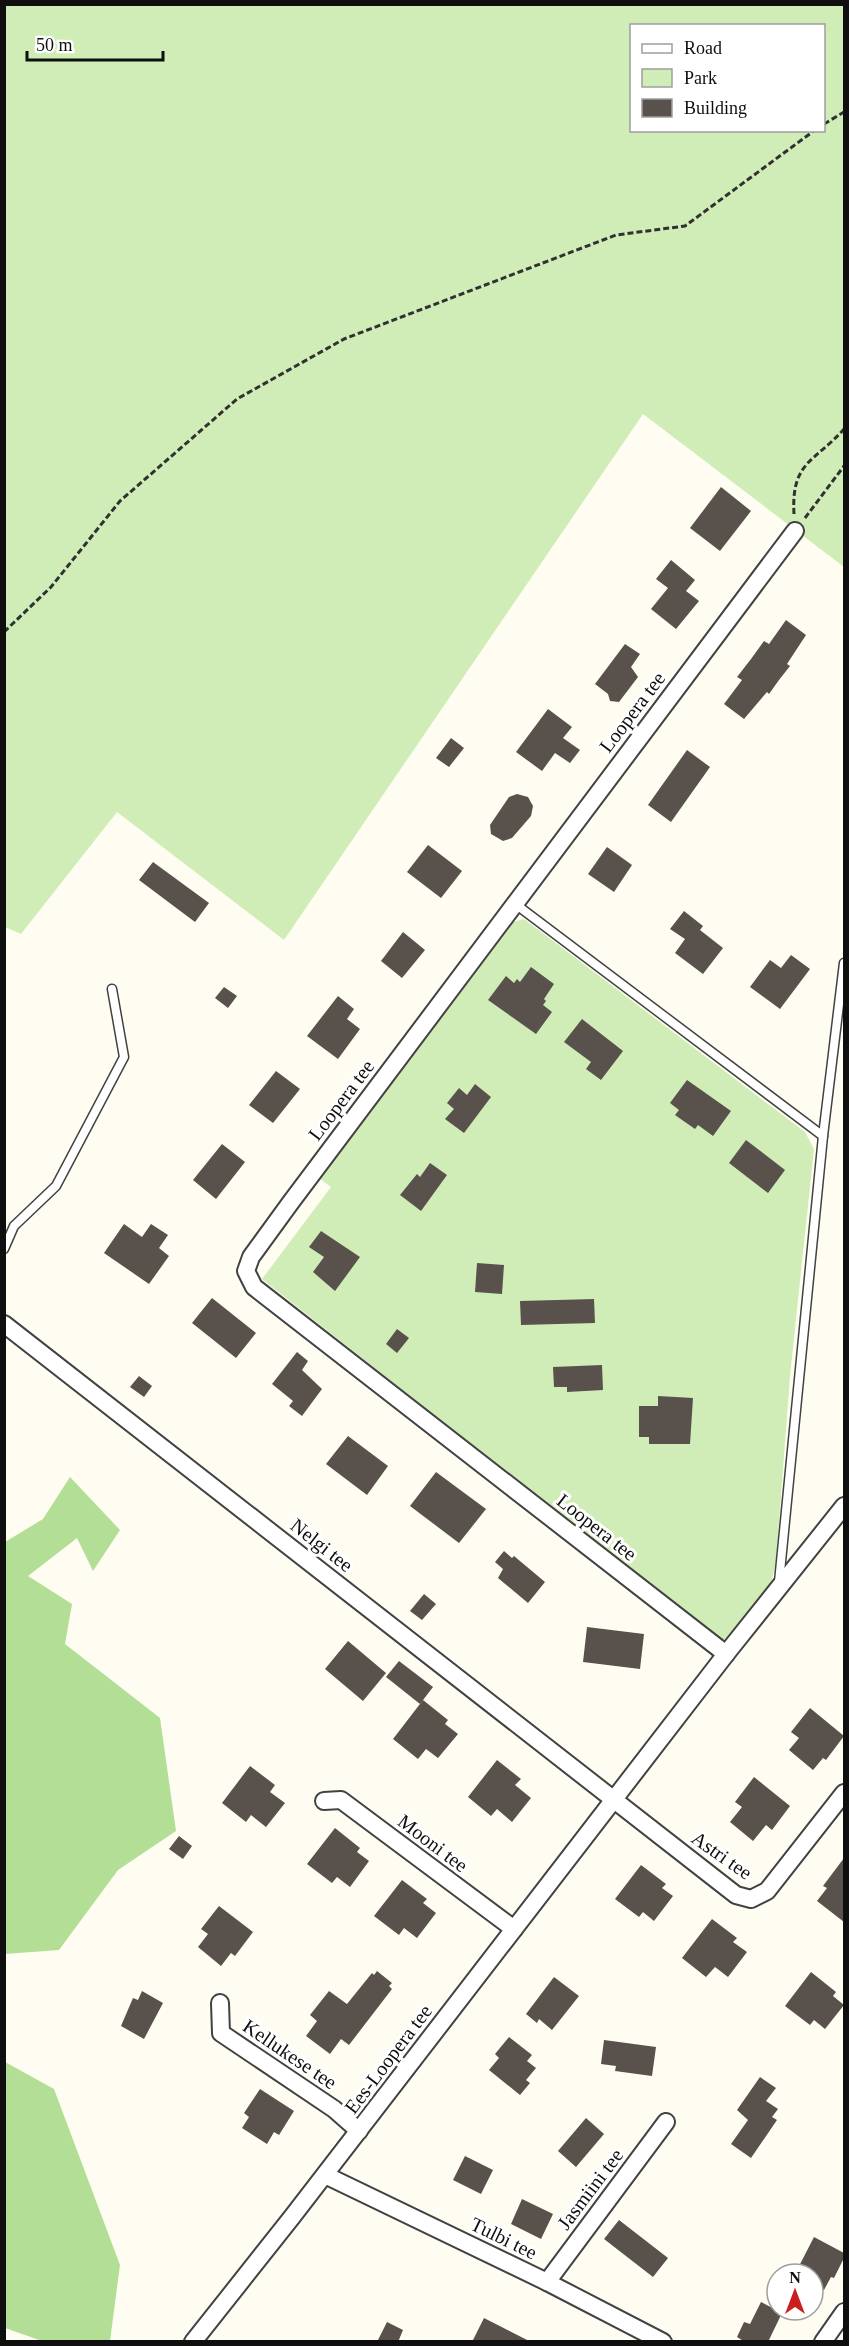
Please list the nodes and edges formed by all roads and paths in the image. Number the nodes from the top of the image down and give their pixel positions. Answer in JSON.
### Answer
{"nodes":[{"id":1,"x":844,"y":112,"type":"edge"},
{"id":2,"x":825,"y":123,"type":"edge"},
{"id":3,"x":812,"y":132,"type":"edge"},
{"id":4,"x":844,"y":429,"type":"edge"},
{"id":5,"x":844,"y":465,"type":"edge"},
{"id":6,"x":795,"y":531,"type":"junction"},
{"id":7,"x":4,"y":632,"type":"edge"},
{"id":8,"x":514,"y":903,"type":"junction"},
{"id":9,"x":844,"y":963,"type":"edge"},
{"id":10,"x":112,"y":989,"type":"dead end"},
{"id":11,"x":823,"y":1136,"type":"junction"},
{"id":12,"x":4,"y":1249,"type":"edge"},
{"id":13,"x":4,"y":1324,"type":"edge"},
{"id":14,"x":844,"y":1506,"type":"edge"},
{"id":15,"x":778,"y":1591,"type":"junction"},
{"id":16,"x":726,"y":1654,"type":"junction"},
{"id":17,"x":844,"y":1793,"type":"edge"},
{"id":18,"x":324,"y":1800,"type":"dead end"},
{"id":19,"x":614,"y":1800,"type":"junction"},
{"id":20,"x":514,"y":1929,"type":"junction"},
{"id":21,"x":220,"y":2003,"type":"dead end"},
{"id":22,"x":666,"y":2122,"type":"dead end"},
{"id":23,"x":359,"y":2131,"type":"junction"},
{"id":24,"x":325,"y":2175,"type":"junction"},
{"id":25,"x":547,"y":2282,"type":"junction"},
{"id":26,"x":844,"y":2312,"type":"edge"},
{"id":27,"x":193,"y":2342,"type":"edge"},
{"id":28,"x":663,"y":2342,"type":"edge"},
{"id":29,"x":823,"y":2342,"type":"edge"}],
"edges":[{"from":1,"to":2,"type":"path"},
{"from":3,"to":7,"type":"path"},
{"from":4,"to":6,"type":"path"},
{"from":5,"to":6,"type":"path"},
{"from":6,"to":8,"type":"street","name":"Loopera tee"},
{"from":8,"to":11,"type":"lane"},
{"from":8,"to":16,"type":"street","name":"Loopera tee"},
{"from":9,"to":11,"type":"lane"},
{"from":10,"to":12,"type":"lane"},
{"from":11,"to":15,"type":"lane"},
{"from":13,"to":19,"type":"street","name":"Nelgi tee"},
{"from":14,"to":15,"type":"street"},
{"from":15,"to":16,"type":"street"},
{"from":16,"to":19,"type":"street"},
{"from":17,"to":19,"type":"street","name":"Astri tee"},
{"from":18,"to":20,"type":"street","name":"Mooni tee"},
{"from":19,"to":20,"type":"street","name":"Ees-Loopera tee"},
{"from":20,"to":23,"type":"street","name":"Ees-Loopera tee"},
{"from":21,"to":23,"type":"street","name":"Kellukese tee"},
{"from":22,"to":25,"type":"street","name":"Jasmiini tee"},
{"from":23,"to":24,"type":"street","name":"Ees-Loopera tee"},
{"from":24,"to":25,"type":"street","name":"Tulbi tee"},
{"from":24,"to":27,"type":"street","name":"Ees-Loopera tee"},
{"from":25,"to":28,"type":"street","name":"Tulbi tee"},
{"from":26,"to":29,"type":"street"}]}
